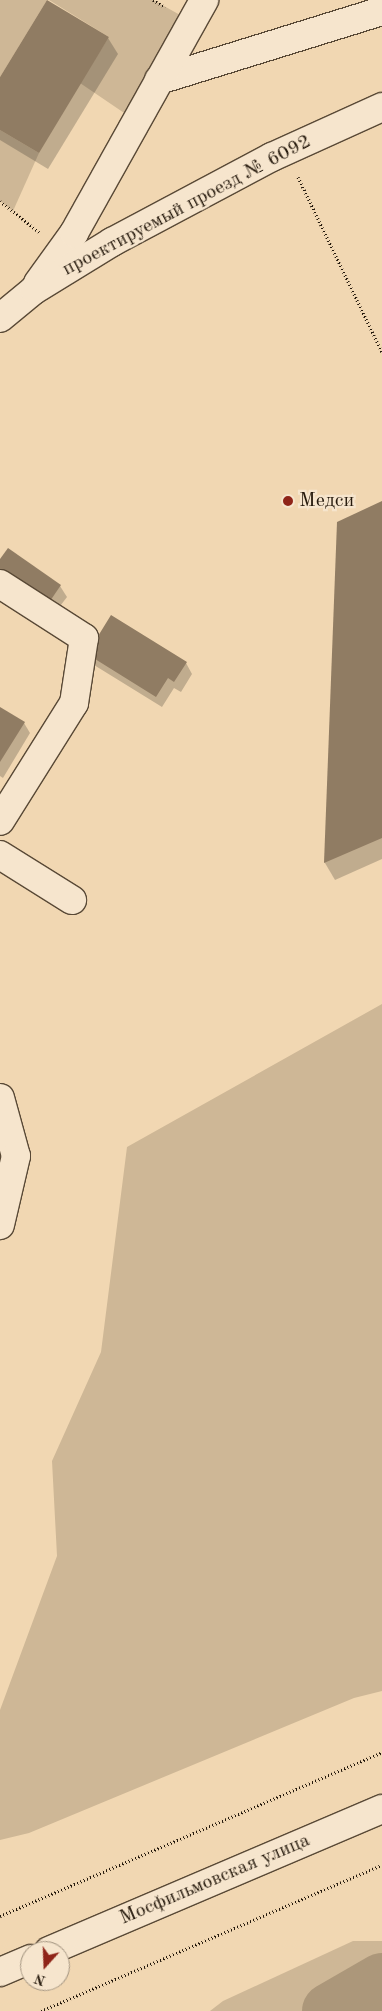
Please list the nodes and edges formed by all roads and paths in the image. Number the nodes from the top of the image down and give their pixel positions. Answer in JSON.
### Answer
{"nodes":[{"id":1,"x":200,"y":1,"type":"edge"},
{"id":2,"x":382,"y":11,"type":"edge"},
{"id":3,"x":159,"y":80,"type":"junction"},
{"id":4,"x":382,"y":107,"type":"edge"},
{"id":5,"x":286,"y":151,"type":"junction"},
{"id":6,"x":0,"y":201,"type":"edge"},
{"id":7,"x":61,"y":249,"type":"junction"},
{"id":8,"x":34,"y":290,"type":"junction"},
{"id":9,"x":0,"y":318,"type":"edge"},
{"id":10,"x":382,"y":352,"type":"edge"},
{"id":11,"x":0,"y":584,"type":"edge"},
{"id":12,"x":0,"y":821,"type":"edge"},
{"id":13,"x":0,"y":855,"type":"edge"},
{"id":14,"x":72,"y":900,"type":"dead end"},
{"id":15,"x":0,"y":1098,"type":"edge"},
{"id":16,"x":8,"y":1160,"type":"edge"},
{"id":17,"x":0,"y":1225,"type":"edge"},
{"id":18,"x":382,"y":1752,"type":"edge"},
{"id":19,"x":382,"y":1809,"type":"edge"},
{"id":20,"x":382,"y":1865,"type":"edge"},
{"id":21,"x":0,"y":1916,"type":"edge"},
{"id":22,"x":70,"y":1942,"type":"edge"},
{"id":23,"x":20,"y":1963,"type":"edge"},
{"id":24,"x":0,"y":1972,"type":"edge"},
{"id":25,"x":41,"y":2011,"type":"edge"}],
"edges":[{"from":1,"to":3,"type":"street"},
{"from":2,"to":3,"type":"street"},
{"from":3,"to":7,"type":"street"},
{"from":4,"to":5,"type":"street","name":"проектируемый проезд № 6092"},
{"from":5,"to":8,"type":"street","name":"проектируемый проезд № 6092"},
{"from":5,"to":10,"type":"path"},
{"from":6,"to":7,"type":"path"},
{"from":7,"to":8,"type":"street"},
{"from":8,"to":9,"type":"street","name":"проектируемый проезд № 6092"},
{"from":11,"to":12,"type":"street"},
{"from":13,"to":14,"type":"street"},
{"from":15,"to":16,"type":"street"},
{"from":16,"to":17,"type":"street"},
{"from":18,"to":21,"type":"path"},
{"from":19,"to":22,"type":"street","name":"Мосфильмовская улица"},
{"from":20,"to":25,"type":"path"},
{"from":23,"to":24,"type":"street"}]}
